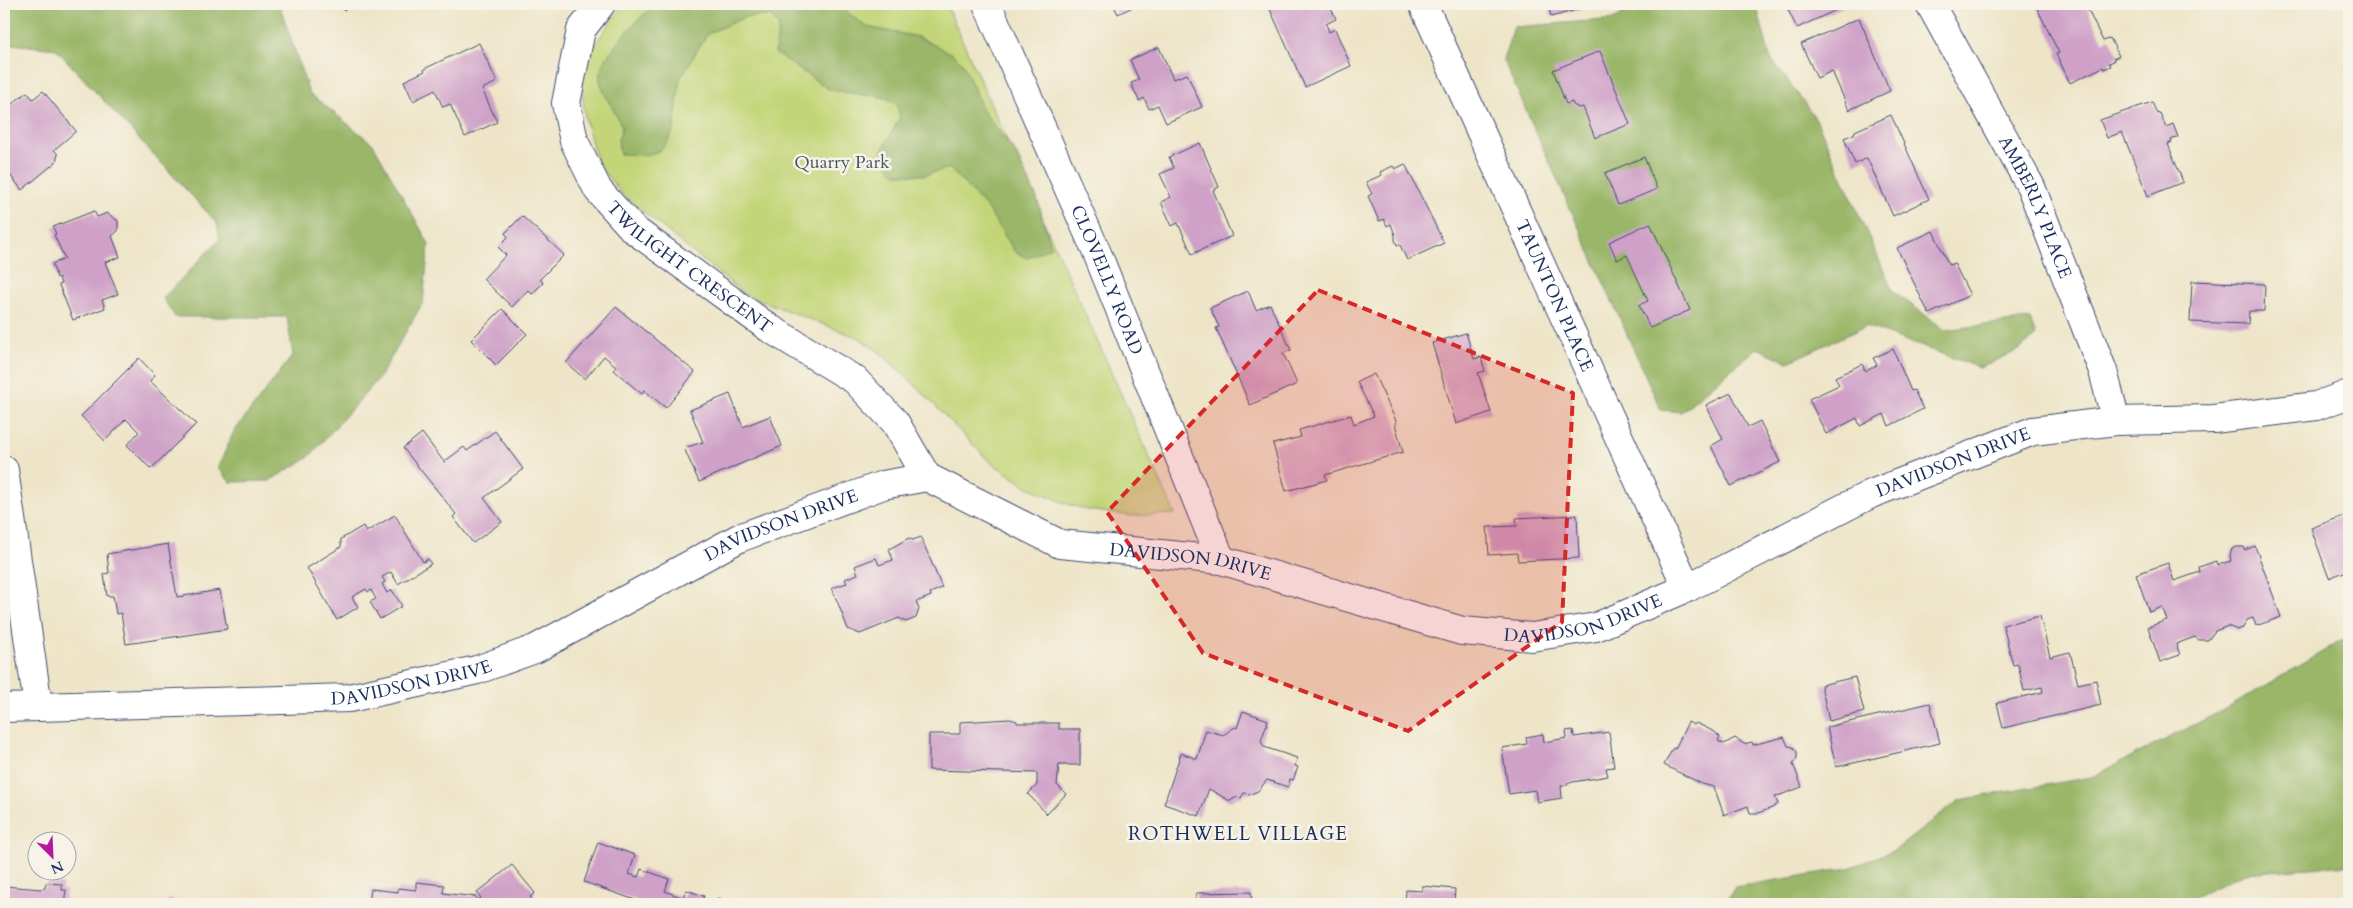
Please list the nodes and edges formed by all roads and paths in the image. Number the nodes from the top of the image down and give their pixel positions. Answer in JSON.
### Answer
{"nodes":[{"id":1,"x":601,"y":4,"type":"edge"},
{"id":2,"x":987,"y":4,"type":"edge"},
{"id":3,"x":1423,"y":4,"type":"edge"},
{"id":4,"x":1930,"y":4,"type":"edge"},
{"id":5,"x":2349,"y":394,"type":"edge"},
{"id":6,"x":2116,"y":421,"type":"junction"},
{"id":7,"x":4,"y":470,"type":"edge"},
{"id":8,"x":928,"y":477,"type":"junction"},
{"id":9,"x":1220,"y":560,"type":"junction"},
{"id":10,"x":1687,"y":588,"type":"junction"},
{"id":11,"x":38,"y":706,"type":"junction"},
{"id":12,"x":4,"y":708,"type":"edge"}],
"edges":[{"from":1,"to":8,"type":"street","name":"TWILIGHT CRESCENT"},
{"from":2,"to":9,"type":"street","name":"CLOVELLY ROAD"},
{"from":3,"to":10,"type":"street","name":"TAUNTON PLACE"},
{"from":4,"to":6,"type":"street","name":"AMBERLY PLACE"},
{"from":5,"to":6,"type":"street","name":"DAVIDSON DRIVE"},
{"from":6,"to":10,"type":"street","name":"DAVIDSON DRIVE"},
{"from":7,"to":11,"type":"street"},
{"from":8,"to":9,"type":"street","name":"DAVIDSON DRIVE"},
{"from":8,"to":11,"type":"street","name":"DAVIDSON DRIVE"},
{"from":9,"to":10,"type":"street","name":"DAVIDSON DRIVE"},
{"from":11,"to":12,"type":"street","name":"DAVIDSON DRIVE"}]}
